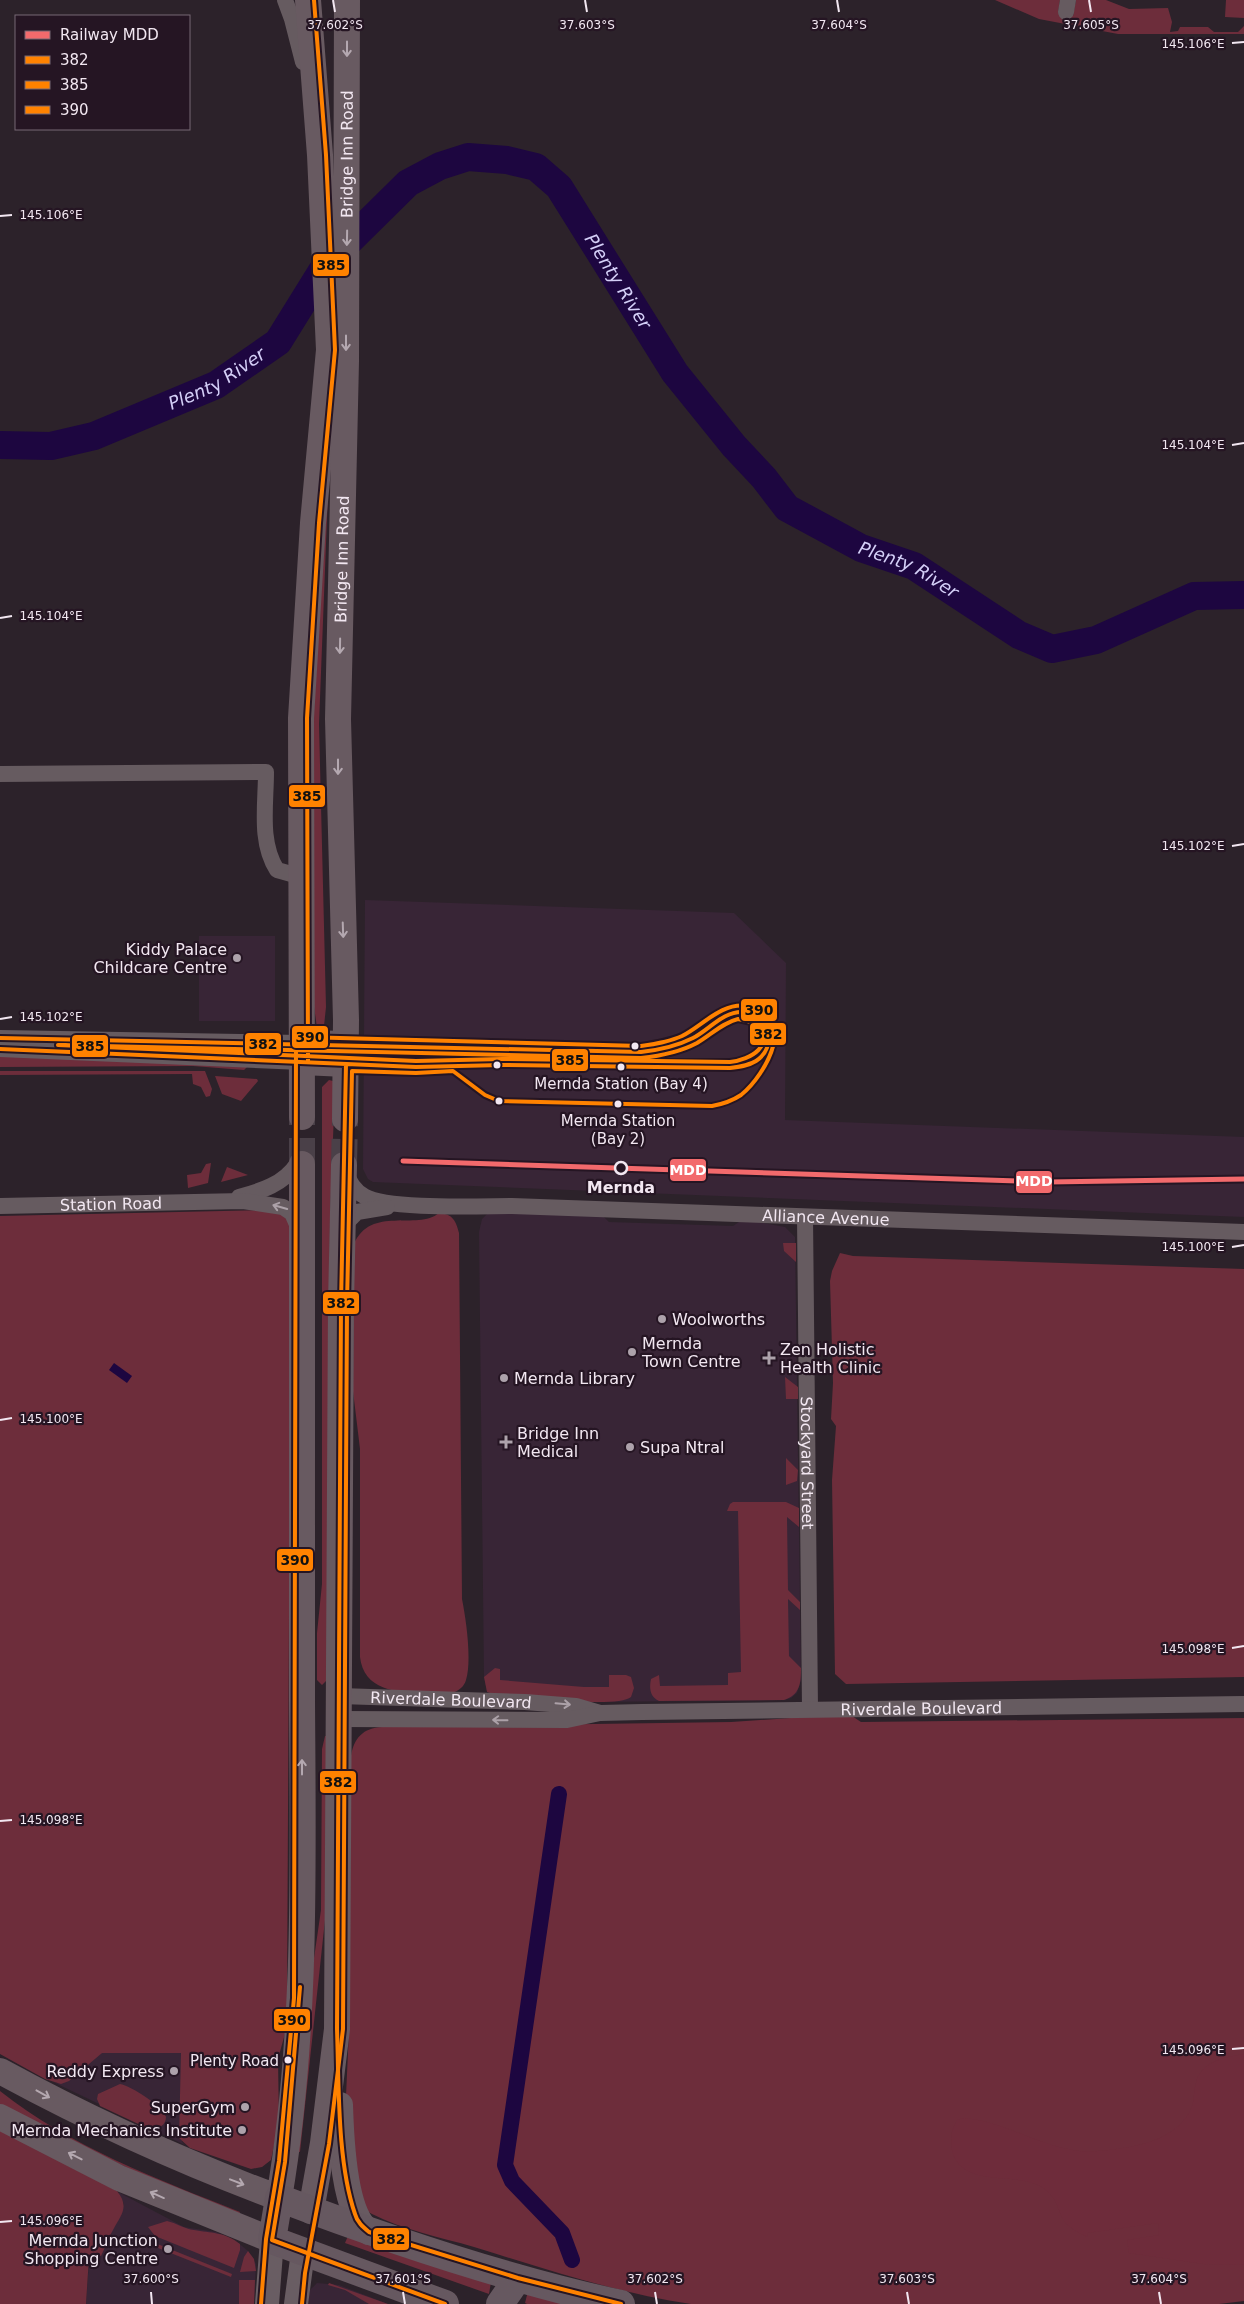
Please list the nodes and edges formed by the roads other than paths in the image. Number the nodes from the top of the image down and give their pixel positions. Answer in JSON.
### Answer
{"nodes":[{"id":1,"x":285,"y":0,"type":"edge"},
{"id":2,"x":308,"y":0,"type":"edge"},
{"id":3,"x":347,"y":0,"type":"edge"},
{"id":4,"x":320,"y":154,"type":"junction"},
{"id":5,"x":0,"y":774,"type":"edge"},
{"id":6,"x":302,"y":877,"type":"junction"},
{"id":7,"x":0,"y":1038,"type":"edge"},
{"id":8,"x":0,"y":1049,"type":"edge"},
{"id":9,"x":302,"y":1053,"type":"junction"},
{"id":10,"x":346,"y":1054,"type":"junction"},
{"id":11,"x":302,"y":1117,"type":"tunnel mouth"},
{"id":12,"x":345,"y":1119,"type":"tunnel mouth"},
{"id":13,"x":300,"y":1164,"type":"joint"},
{"id":14,"x":344,"y":1166,"type":"joint"},
{"id":15,"x":222,"y":1200,"type":"junction"},
{"id":16,"x":406,"y":1205,"type":"junction"},
{"id":17,"x":0,"y":1206,"type":"edge"},
{"id":18,"x":806,"y":1217,"type":"junction"},
{"id":19,"x":342,"y":1228,"type":"junction"},
{"id":20,"x":1244,"y":1232,"type":"edge"},
{"id":21,"x":302,"y":1246,"type":"junction"},
{"id":22,"x":477,"y":1700,"type":"junction"},
{"id":23,"x":1244,"y":1704,"type":"edge"},
{"id":24,"x":302,"y":1708,"type":"junction"},
{"id":25,"x":340,"y":1708,"type":"junction"},
{"id":26,"x":810,"y":1709,"type":"junction"},
{"id":27,"x":600,"y":1713,"type":"junction"},
{"id":28,"x":478,"y":1720,"type":"junction"},
{"id":29,"x":337,"y":2029,"type":"junction"},
{"id":30,"x":0,"y":2070,"type":"edge"},
{"id":31,"x":0,"y":2116,"type":"edge"},
{"id":32,"x":279,"y":2198,"type":"junction"},
{"id":33,"x":311,"y":2211,"type":"junction"},
{"id":34,"x":369,"y":2232,"type":"junction"},
{"id":35,"x":272,"y":2240,"type":"junction"},
{"id":36,"x":303,"y":2252,"type":"junction"},
{"id":37,"x":518,"y":2278,"type":"junction"},
{"id":38,"x":266,"y":2304,"type":"edge"},
{"id":39,"x":296,"y":2304,"type":"edge"},
{"id":40,"x":445,"y":2304,"type":"edge"},
{"id":41,"x":500,"y":2304,"type":"edge"},
{"id":42,"x":621,"y":2304,"type":"edge"}],
"edges":[{"from":1,"to":4,"type":"street"},
{"from":2,"to":4,"type":"main road","name":"Bridge Inn Road"},
{"from":3,"to":10,"type":"main road","name":"Bridge Inn Road","one_way":true},
{"from":4,"to":6,"type":"main road","name":"Bridge Inn Road"},
{"from":5,"to":6,"type":"street"},
{"from":6,"to":9,"type":"main road","name":"Bridge Inn Road"},
{"from":7,"to":9,"type":"street"},
{"from":8,"to":9,"type":"street"},
{"from":9,"to":10,"type":"main road"},
{"from":9,"to":11,"type":"main road","name":"Bridge Inn Road"},
{"from":10,"to":12,"type":"main road","name":"Bridge Inn Road"},
{"from":13,"to":15,"type":"street","name":"Station Road"},
{"from":13,"to":21,"type":"main road"},
{"from":14,"to":16,"type":"street","name":"Alliance Avenue"},
{"from":14,"to":19,"type":"main road"},
{"from":15,"to":17,"type":"street","name":"Station Road"},
{"from":21,"to":15,"type":"street","name":"Station Road","one_way":true},
{"from":16,"to":18,"type":"street","name":"Alliance Avenue"},
{"from":16,"to":19,"type":"street","name":"Alliance Avenue"},
{"from":18,"to":20,"type":"street","name":"Alliance Avenue"},
{"from":18,"to":26,"type":"street","name":"Stockyard Street"},
{"from":19,"to":25,"type":"main road"},
{"from":21,"to":24,"type":"main road"},
{"from":22,"to":25,"type":"street","name":"Riverdale Boulevard"},
{"from":22,"to":27,"type":"street","name":"Riverdale Boulevard","one_way":true},
{"from":22,"to":28,"type":"street"},
{"from":23,"to":26,"type":"street","name":"Riverdale Boulevard"},
{"from":24,"to":25,"type":"main road","name":"Riverdale Boulevard"},
{"from":32,"to":24,"type":"main road","one_way":true},
{"from":25,"to":28,"type":"street","name":"Riverdale Boulevard"},
{"from":25,"to":29,"type":"main road"},
{"from":26,"to":27,"type":"street","name":"Riverdale Boulevard"},
{"from":27,"to":28,"type":"street","name":"Riverdale Boulevard","one_way":true},
{"from":29,"to":33,"type":"main road"},
{"from":29,"to":34,"type":"main road"},
{"from":30,"to":32,"type":"main road","one_way":true},
{"from":35,"to":31,"type":"main road","one_way":true},
{"from":32,"to":33,"type":"highway"},
{"from":32,"to":35,"type":"highway"},
{"from":33,"to":34,"type":"highway"},
{"from":33,"to":36,"type":"highway"},
{"from":34,"to":37,"type":"highway"},
{"from":35,"to":36,"type":"highway"},
{"from":35,"to":38,"type":"main road"},
{"from":36,"to":39,"type":"main road"},
{"from":36,"to":40,"type":"highway"},
{"from":37,"to":41,"type":"highway"},
{"from":37,"to":42,"type":"highway"}]}
